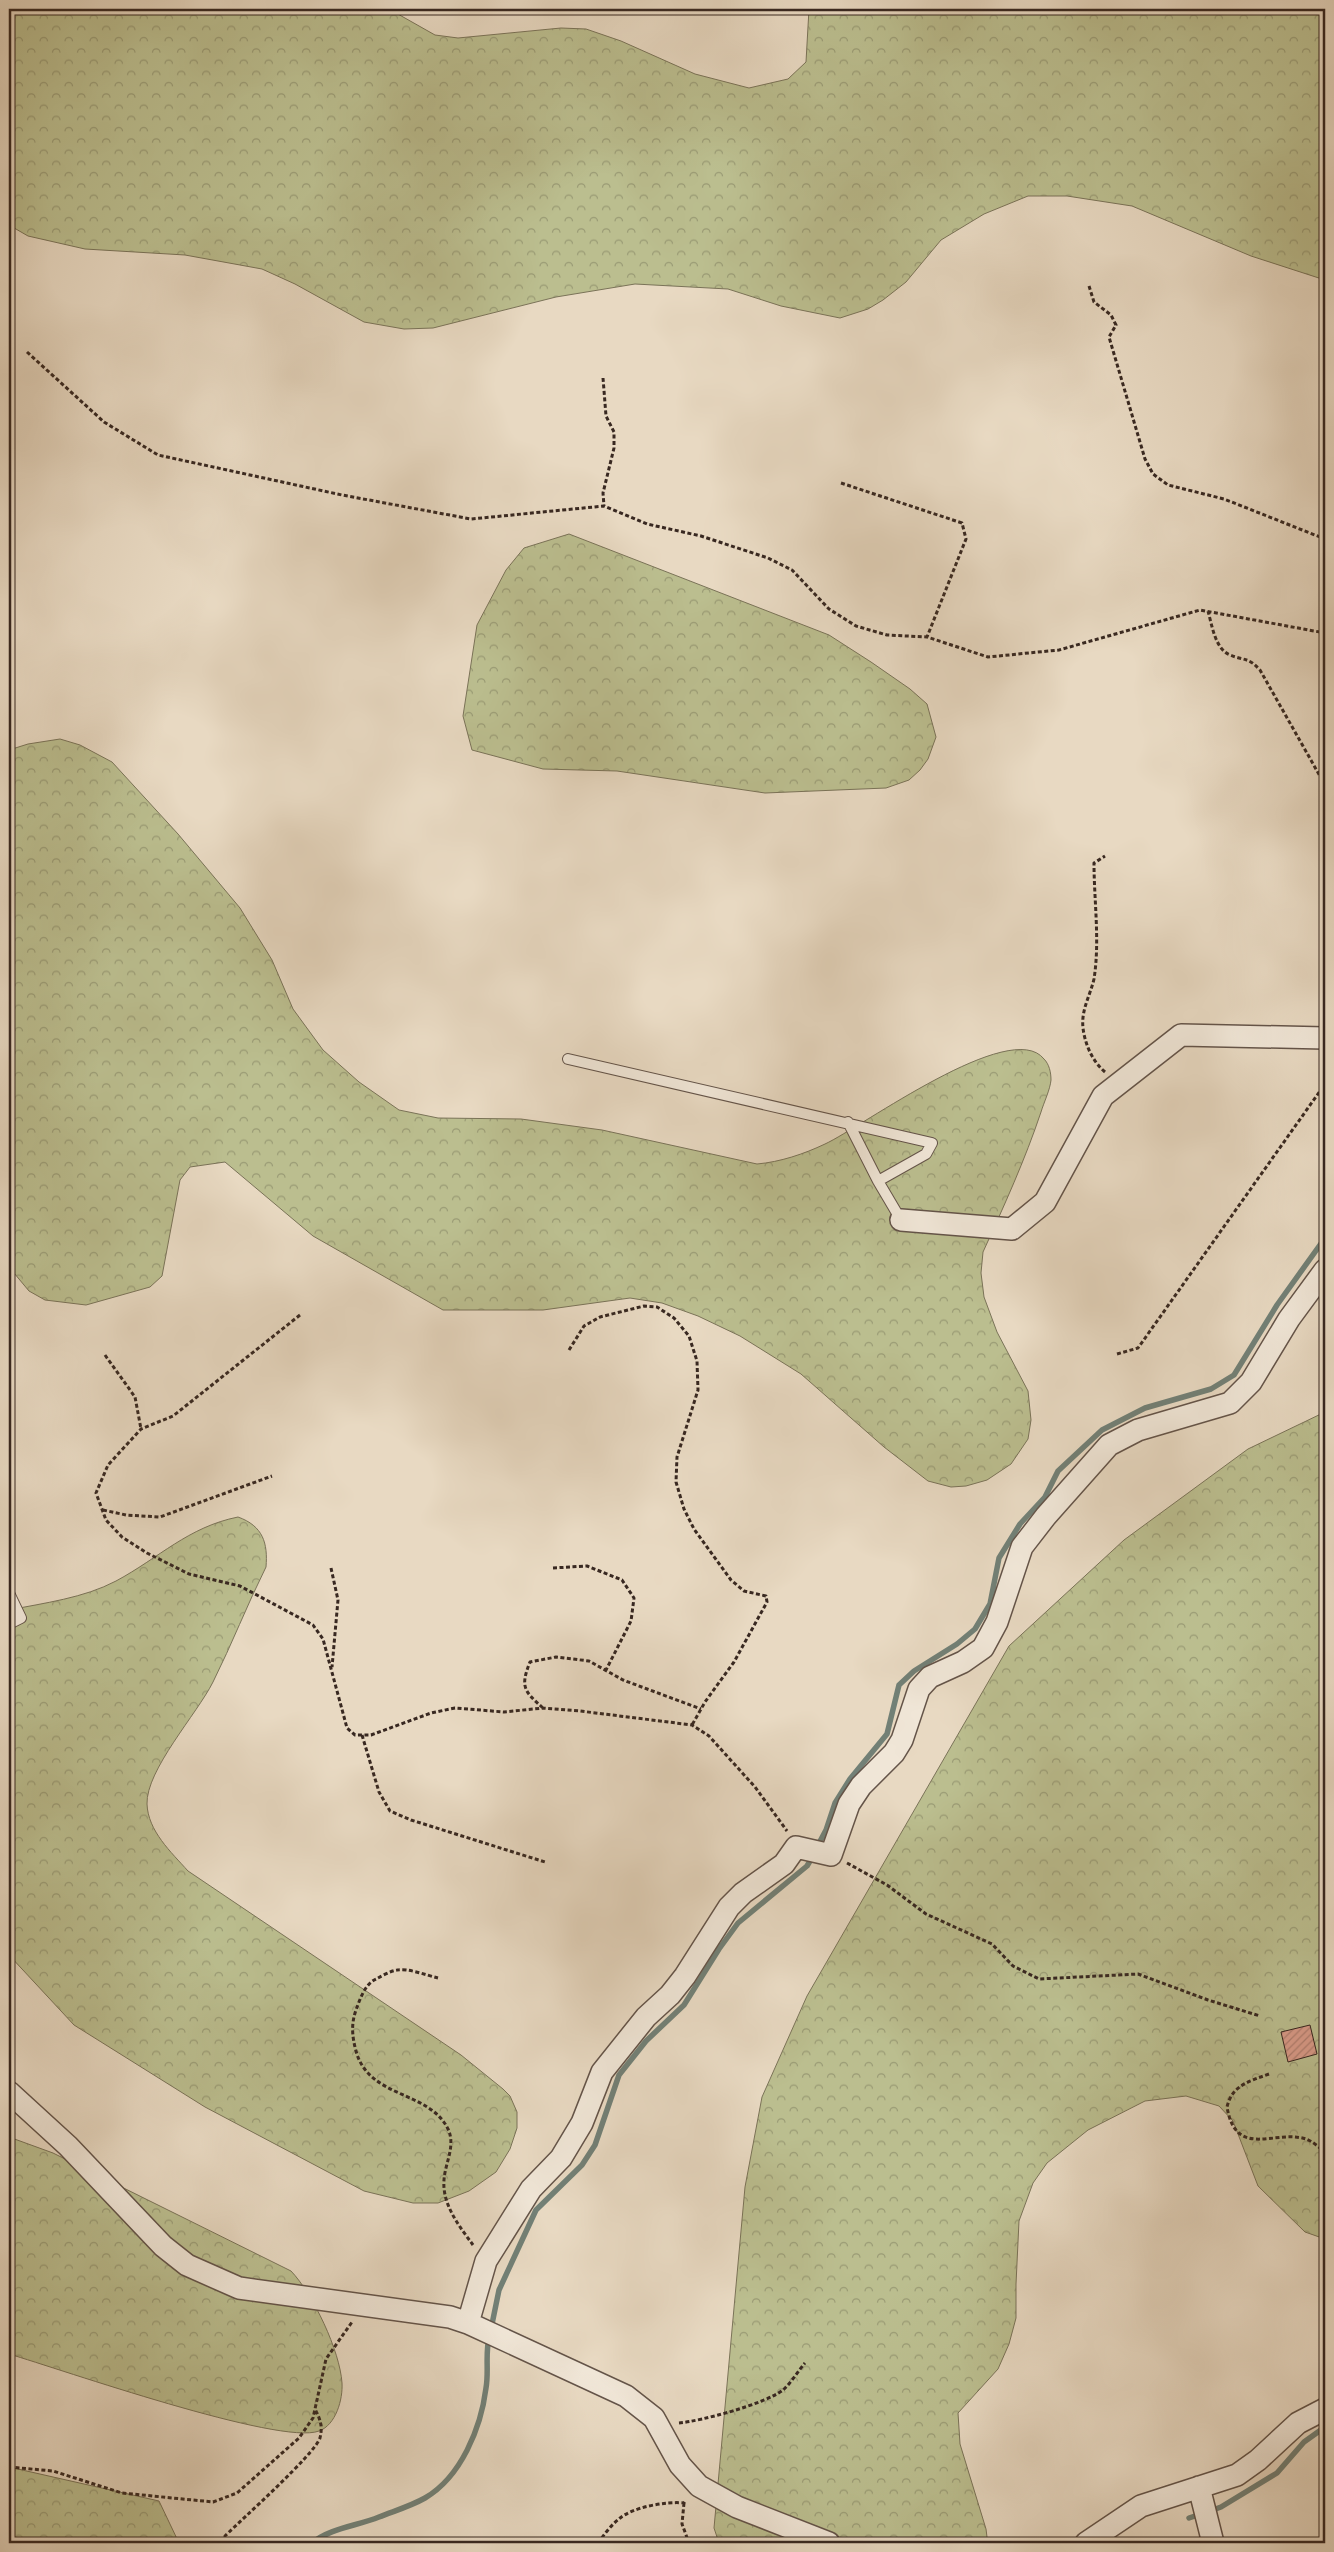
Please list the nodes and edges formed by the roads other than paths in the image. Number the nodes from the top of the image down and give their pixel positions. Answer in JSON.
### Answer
{"nodes":[{"id":1,"x":1325,"y":1038,"type":"edge"},
{"id":2,"x":568,"y":1059,"type":"dead end"},
{"id":3,"x":848,"y":1122,"type":"junction"},
{"id":4,"x":878,"y":1181,"type":"junction"},
{"id":5,"x":901,"y":1220,"type":"joint"},
{"id":6,"x":1325,"y":1270,"type":"edge"},
{"id":7,"x":9,"y":1593,"type":"edge"},
{"id":8,"x":9,"y":1624,"type":"edge"},
{"id":9,"x":9,"y":2092,"type":"edge"},
{"id":10,"x":468,"y":2323,"type":"junction"},
{"id":11,"x":1325,"y":2409,"type":"edge"},
{"id":12,"x":1199,"y":2487,"type":"junction"},
{"id":13,"x":829,"y":2543,"type":"edge"},
{"id":14,"x":1086,"y":2543,"type":"edge"},
{"id":15,"x":1213,"y":2543,"type":"edge"}],
"edges":[{"from":1,"to":5,"type":"street"},
{"from":2,"to":3,"type":"lane"},
{"from":3,"to":4,"type":"lane"},
{"from":3,"to":4,"type":"lane"},
{"from":4,"to":5,"type":"lane"},
{"from":6,"to":10,"type":"street"},
{"from":7,"to":8,"type":"lane"},
{"from":9,"to":10,"type":"street"},
{"from":10,"to":13,"type":"street"},
{"from":11,"to":12,"type":"street"},
{"from":12,"to":14,"type":"street"},
{"from":12,"to":15,"type":"street"}]}
